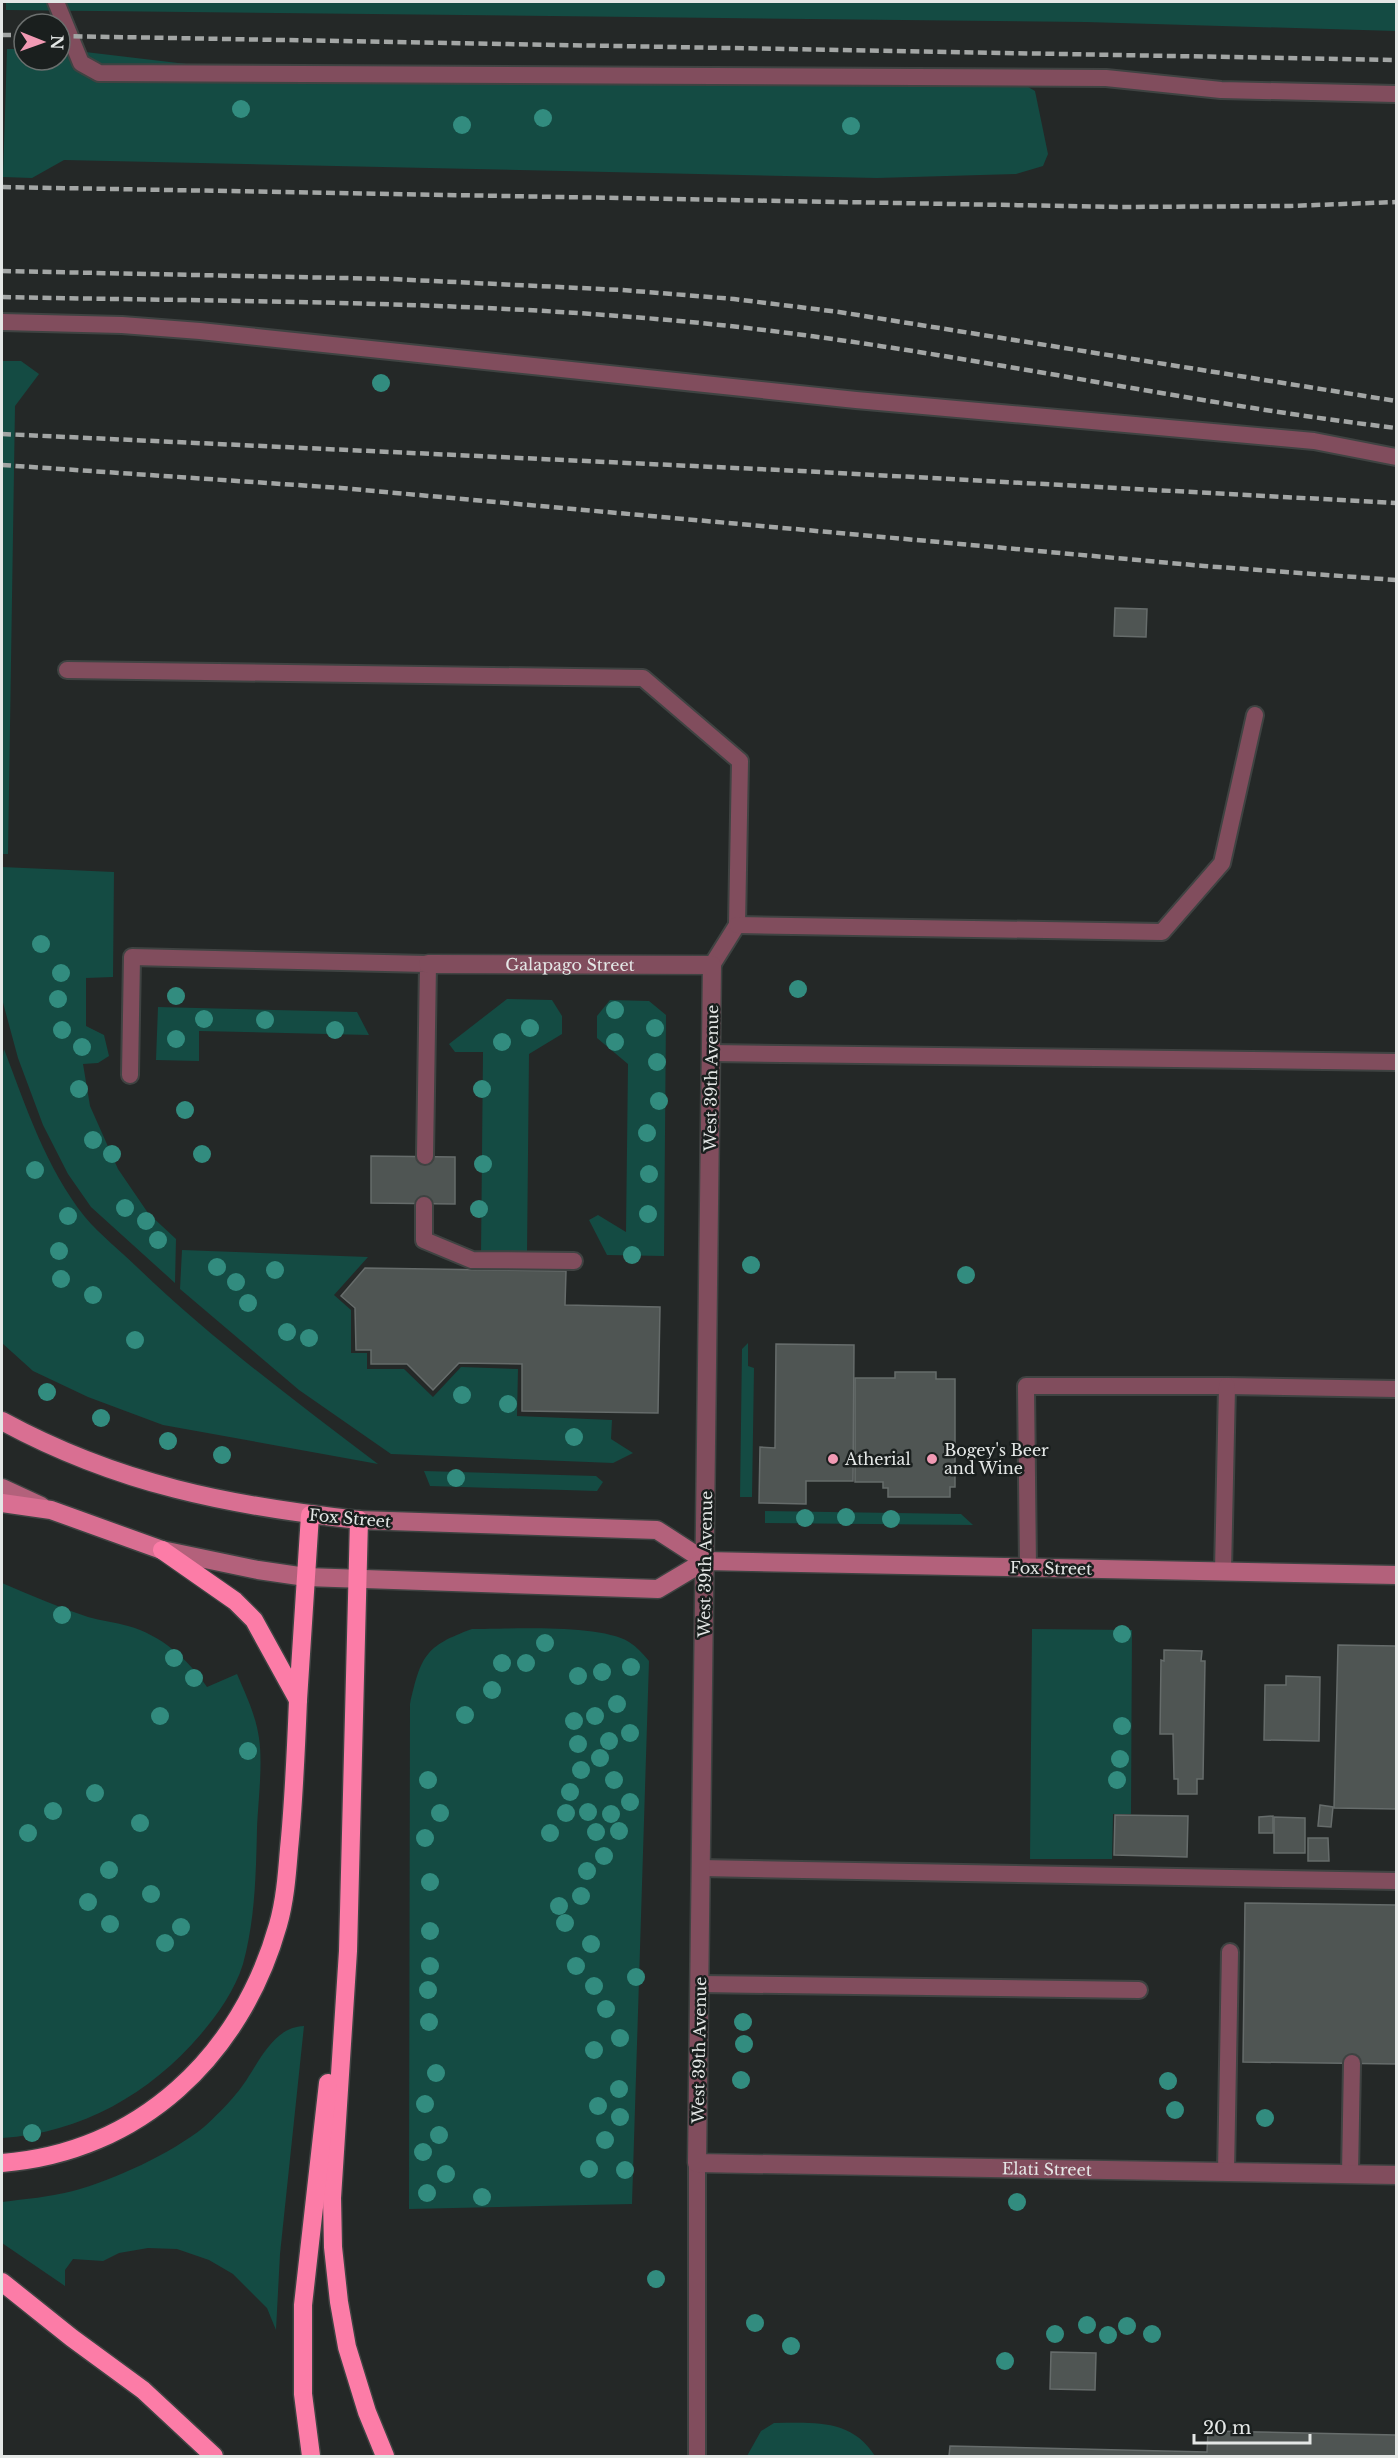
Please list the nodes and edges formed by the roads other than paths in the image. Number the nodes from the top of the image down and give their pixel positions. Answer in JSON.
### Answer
{"nodes":[{"id":1,"x":56,"y":2,"type":"edge"},
{"id":2,"x":1396,"y":94,"type":"edge"},
{"id":3,"x":2,"y":322,"type":"edge"},
{"id":4,"x":1396,"y":457,"type":"edge"},
{"id":5,"x":67,"y":670,"type":"dead end"},
{"id":6,"x":1255,"y":715,"type":"dead end"},
{"id":7,"x":737,"y":925,"type":"junction"},
{"id":8,"x":428,"y":964,"type":"junction"},
{"id":9,"x":712,"y":965,"type":"junction"},
{"id":10,"x":711,"y":1053,"type":"junction"},
{"id":11,"x":1396,"y":1062,"type":"edge"},
{"id":12,"x":130,"y":1075,"type":"dead end"},
{"id":13,"x":425,"y":1156,"type":"dead end"},
{"id":14,"x":424,"y":1205,"type":"dead end"},
{"id":15,"x":574,"y":1262,"type":"dead end"},
{"id":16,"x":1227,"y":1386,"type":"junction"},
{"id":17,"x":1396,"y":1389,"type":"edge"},
{"id":18,"x":2,"y":1421,"type":"edge"},
{"id":19,"x":2,"y":1488,"type":"edge"},
{"id":20,"x":2,"y":1503,"type":"edge"},
{"id":21,"x":51,"y":1510,"type":"junction"},
{"id":22,"x":310,"y":1515,"type":"junction"},
{"id":23,"x":359,"y":1520,"type":"junction"},
{"id":24,"x":162,"y":1550,"type":"junction"},
{"id":25,"x":705,"y":1561,"type":"junction"},
{"id":26,"x":1028,"y":1568,"type":"junction"},
{"id":27,"x":1223,"y":1571,"type":"junction"},
{"id":28,"x":1396,"y":1575,"type":"edge"},
{"id":29,"x":306,"y":1577,"type":"junction"},
{"id":30,"x":358,"y":1580,"type":"junction"},
{"id":31,"x":298,"y":1702,"type":"junction"},
{"id":32,"x":701,"y":1868,"type":"junction"},
{"id":33,"x":1396,"y":1881,"type":"edge"},
{"id":34,"x":348,"y":1951,"type":"junction"},
{"id":35,"x":1230,"y":1952,"type":"dead end"},
{"id":36,"x":700,"y":1984,"type":"junction"},
{"id":37,"x":1138,"y":1990,"type":"dead end"},
{"id":38,"x":1352,"y":2063,"type":"dead end"},
{"id":39,"x":2,"y":2163,"type":"edge"},
{"id":40,"x":697,"y":2163,"type":"junction"},
{"id":41,"x":1226,"y":2172,"type":"junction"},
{"id":42,"x":1350,"y":2174,"type":"junction"},
{"id":43,"x":1396,"y":2175,"type":"edge"},
{"id":44,"x":2,"y":2282,"type":"edge"},
{"id":45,"x":214,"y":2457,"type":"edge"},
{"id":46,"x":311,"y":2457,"type":"edge"},
{"id":47,"x":385,"y":2457,"type":"edge"},
{"id":48,"x":697,"y":2457,"type":"edge"}],
"edges":[{"from":1,"to":2,"type":"lane"},
{"from":3,"to":4,"type":"lane"},
{"from":5,"to":7,"type":"lane"},
{"from":6,"to":7,"type":"lane"},
{"from":7,"to":9,"type":"lane"},
{"from":8,"to":9,"type":"street","name":"Galapago Street"},
{"from":8,"to":12,"type":"lane"},
{"from":8,"to":13,"type":"lane"},
{"from":9,"to":10,"type":"street","name":"West 39th Avenue"},
{"from":10,"to":11,"type":"lane"},
{"from":10,"to":25,"type":"street","name":"West 39th Avenue"},
{"from":14,"to":15,"type":"lane"},
{"from":16,"to":17,"type":"lane"},
{"from":16,"to":26,"type":"lane"},
{"from":16,"to":27,"type":"lane"},
{"from":18,"to":22,"type":"main road","name":"Fox Street"},
{"from":19,"to":21,"type":"street"},
{"from":20,"to":21,"type":"main road"},
{"from":21,"to":24,"type":"main road"},
{"from":22,"to":23,"type":"main road","name":"Fox Street"},
{"from":22,"to":29,"type":"highway"},
{"from":23,"to":25,"type":"street","name":"Fox Street"},
{"from":23,"to":30,"type":"highway"},
{"from":24,"to":29,"type":"street"},
{"from":24,"to":31,"type":"highway"},
{"from":25,"to":26,"type":"street","name":"Fox Street"},
{"from":25,"to":30,"type":"street"},
{"from":25,"to":32,"type":"street","name":"West 39th Avenue"},
{"from":26,"to":27,"type":"street","name":"Fox Street"},
{"from":27,"to":28,"type":"street","name":"Fox Street"},
{"from":29,"to":30,"type":"street"},
{"from":29,"to":31,"type":"highway"},
{"from":30,"to":34,"type":"highway"},
{"from":31,"to":39,"type":"highway"},
{"from":32,"to":33,"type":"lane"},
{"from":32,"to":36,"type":"street","name":"West 39th Avenue"},
{"from":34,"to":46,"type":"highway"},
{"from":34,"to":47,"type":"highway"},
{"from":35,"to":41,"type":"lane"},
{"from":36,"to":37,"type":"lane"},
{"from":36,"to":40,"type":"street","name":"West 39th Avenue"},
{"from":38,"to":42,"type":"lane"},
{"from":40,"to":41,"type":"street","name":"Elati Street"},
{"from":40,"to":48,"type":"lane"},
{"from":41,"to":42,"type":"street","name":"Elati Street"},
{"from":42,"to":43,"type":"street","name":"Elati Street"},
{"from":44,"to":45,"type":"highway"}]}
